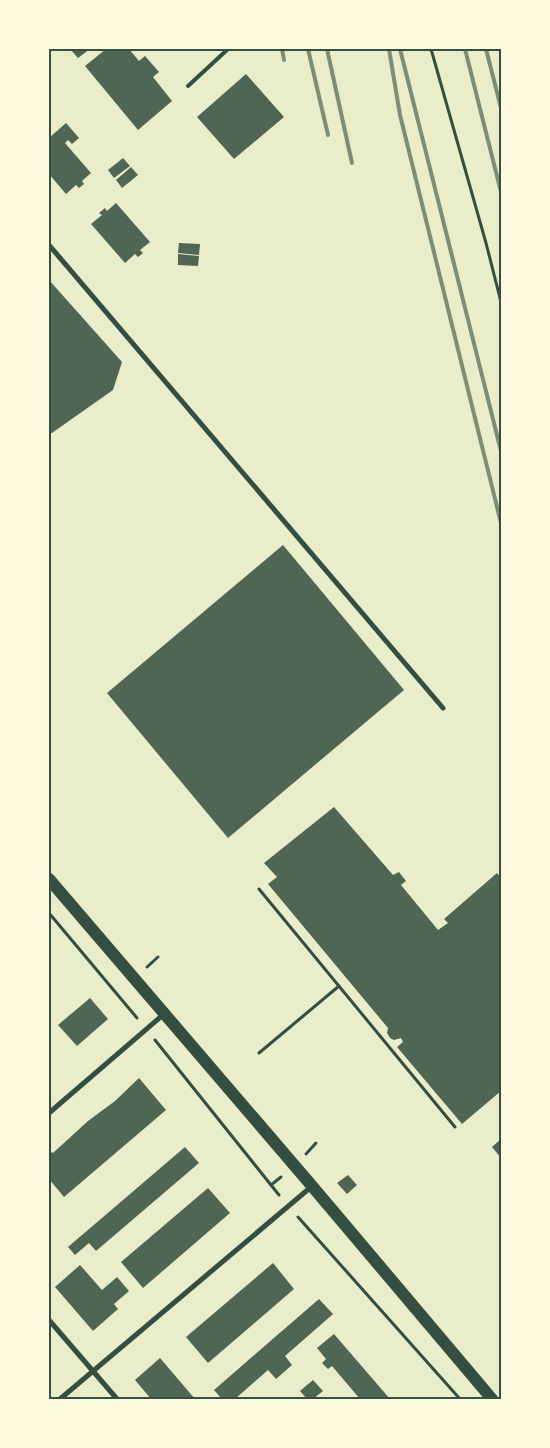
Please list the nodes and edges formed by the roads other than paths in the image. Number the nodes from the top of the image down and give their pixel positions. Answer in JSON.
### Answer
{"nodes":[{"id":1,"x":228,"y":49,"type":"edge"},
{"id":2,"x":188,"y":86,"type":"dead end"},
{"id":3,"x":49,"y":245,"type":"edge"},
{"id":4,"x":443,"y":708,"type":"dead end"},
{"id":5,"x":49,"y":879,"type":"edge"},
{"id":6,"x":165,"y":1014,"type":"junction"},
{"id":7,"x":49,"y":1113,"type":"edge"},
{"id":8,"x":312,"y":1186,"type":"junction"},
{"id":9,"x":49,"y":1320,"type":"edge"},
{"id":10,"x":93,"y":1371,"type":"junction"},
{"id":11,"x":60,"y":1399,"type":"edge"},
{"id":12,"x":117,"y":1399,"type":"edge"},
{"id":13,"x":492,"y":1399,"type":"edge"}],
"edges":[{"from":1,"to":2,"type":"lane"},
{"from":3,"to":4,"type":"street"},
{"from":5,"to":6,"type":"main road"},
{"from":6,"to":7,"type":"street"},
{"from":6,"to":8,"type":"main road"},
{"from":8,"to":10,"type":"street"},
{"from":8,"to":13,"type":"main road"},
{"from":9,"to":10,"type":"street"},
{"from":10,"to":11,"type":"street"},
{"from":10,"to":12,"type":"street"}]}
